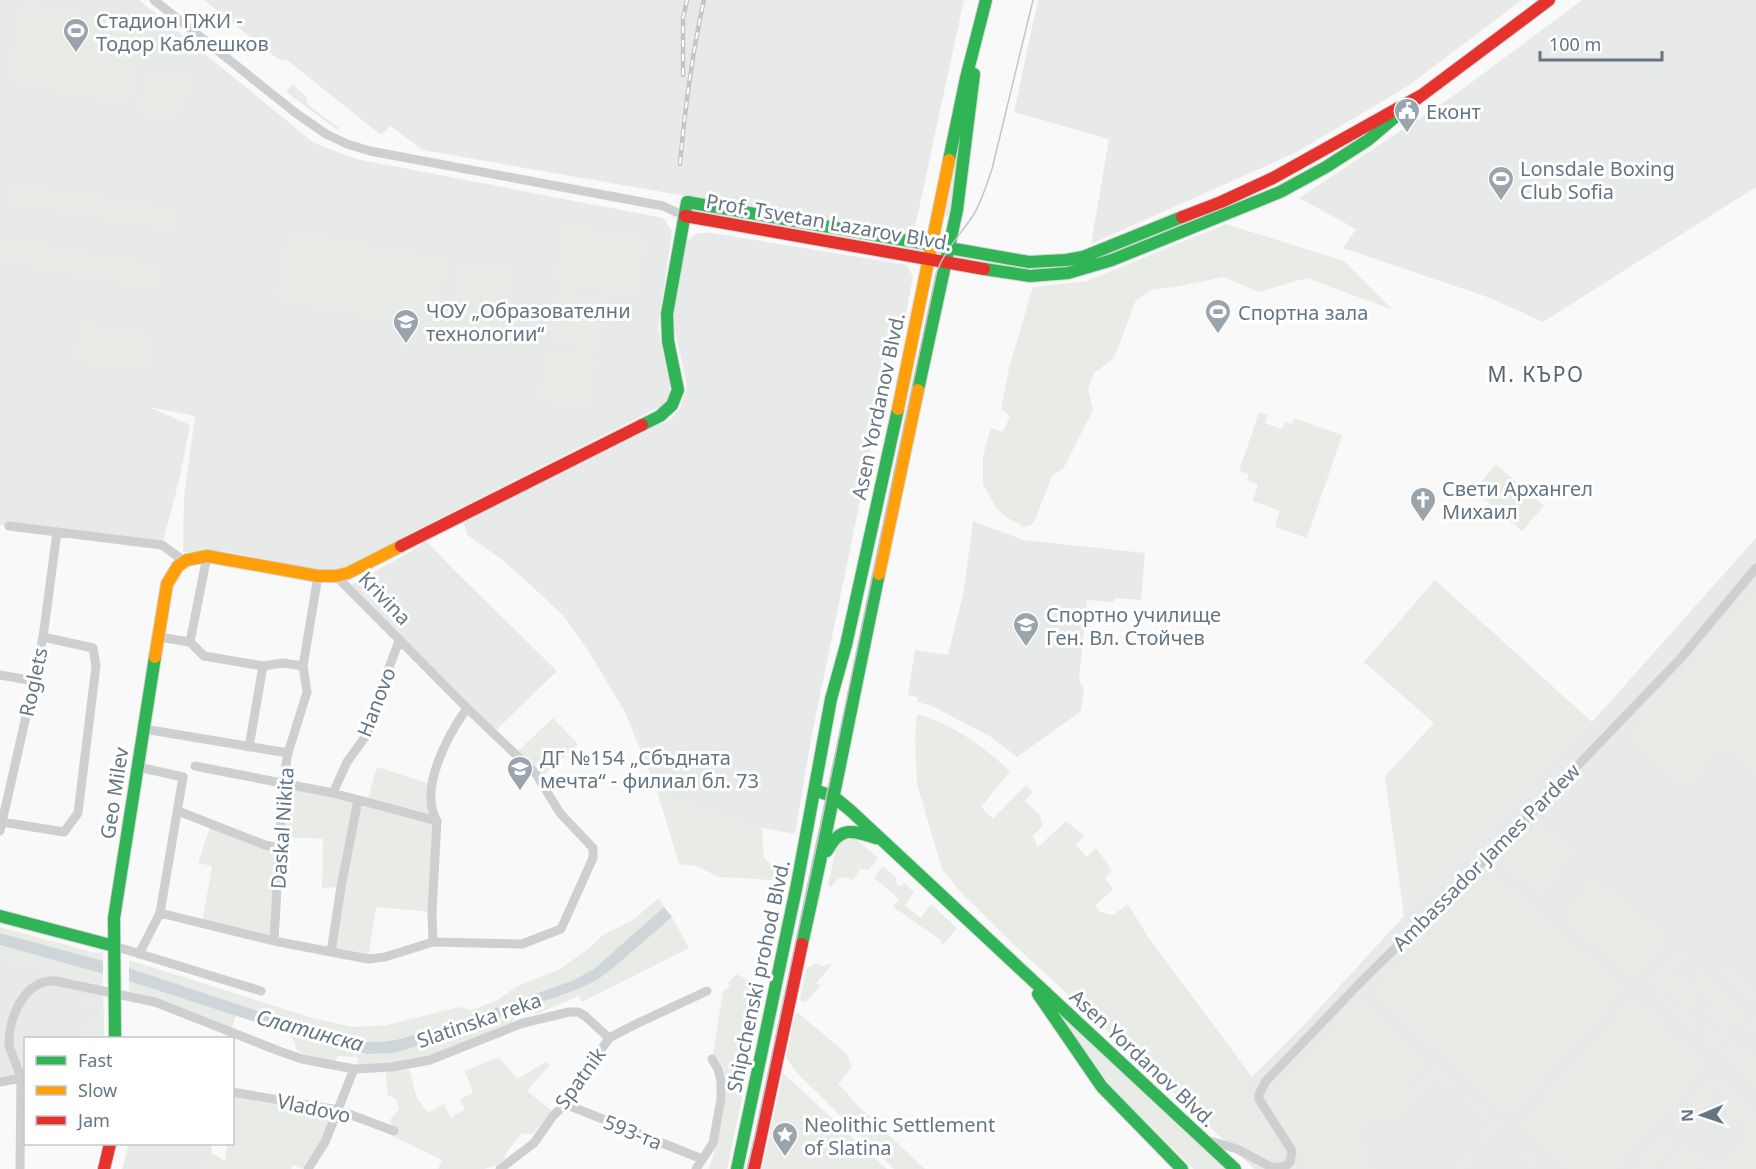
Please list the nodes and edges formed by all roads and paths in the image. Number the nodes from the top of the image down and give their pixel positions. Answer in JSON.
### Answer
{"nodes":[{"id":1,"x":154,"y":0,"type":"edge"},
{"id":2,"x":1549,"y":0,"type":"edge"},
{"id":3,"x":985,"y":5,"type":"edge"},
{"id":4,"x":1420,"y":96,"type":"junction"},
{"id":5,"x":687,"y":202,"type":"junction"},
{"id":6,"x":663,"y":206,"type":"junction"},
{"id":7,"x":685,"y":216,"type":"junction"},
{"id":8,"x":932,"y":246,"type":"junction"},
{"id":9,"x":948,"y":248,"type":"junction"},
{"id":10,"x":929,"y":260,"type":"junction"},
{"id":11,"x":945,"y":264,"type":"junction"},
{"id":12,"x":9,"y":526,"type":"dead end"},
{"id":13,"x":57,"y":532,"type":"junction"},
{"id":14,"x":207,"y":556,"type":"junction"},
{"id":15,"x":184,"y":561,"type":"junction"},
{"id":16,"x":1756,"y":568,"type":"edge"},
{"id":17,"x":318,"y":576,"type":"junction"},
{"id":18,"x":336,"y":576,"type":"junction"},
{"id":19,"x":43,"y":637,"type":"junction"},
{"id":20,"x":159,"y":637,"type":"junction"},
{"id":21,"x":399,"y":641,"type":"junction"},
{"id":22,"x":190,"y":642,"type":"junction"},
{"id":23,"x":263,"y":666,"type":"junction"},
{"id":24,"x":303,"y":666,"type":"junction"},
{"id":25,"x":0,"y":675,"type":"edge"},
{"id":26,"x":34,"y":681,"type":"junction"},
{"id":27,"x":466,"y":708,"type":"junction"},
{"id":28,"x":144,"y":729,"type":"junction"},
{"id":29,"x":249,"y":747,"type":"junction"},
{"id":30,"x":288,"y":753,"type":"junction"},
{"id":31,"x":195,"y":766,"type":"dead end"},
{"id":32,"x":138,"y":767,"type":"junction"},
{"id":33,"x":283,"y":783,"type":"junction"},
{"id":34,"x":815,"y":790,"type":"junction"},
{"id":35,"x":333,"y":793,"type":"junction"},
{"id":36,"x":834,"y":797,"type":"junction"},
{"id":37,"x":358,"y":800,"type":"junction"},
{"id":38,"x":178,"y":811,"type":"junction"},
{"id":39,"x":437,"y":821,"type":"junction"},
{"id":40,"x":1,"y":826,"type":"edge"},
{"id":41,"x":882,"y":840,"type":"junction"},
{"id":42,"x":279,"y":848,"type":"junction"},
{"id":43,"x":820,"y":866,"type":"junction"},
{"id":44,"x":160,"y":913,"type":"junction"},
{"id":45,"x":0,"y":916,"type":"edge"},
{"id":46,"x":274,"y":941,"type":"junction"},
{"id":47,"x":433,"y":942,"type":"junction"},
{"id":48,"x":114,"y":951,"type":"junction"},
{"id":49,"x":331,"y":952,"type":"junction"},
{"id":50,"x":139,"y":954,"type":"junction"},
{"id":51,"x":1025,"y":975,"type":"junction"},
{"id":52,"x":115,"y":991,"type":"junction"},
{"id":53,"x":261,"y":991,"type":"dead end"},
{"id":54,"x":708,"y":991,"type":"dead end"},
{"id":55,"x":115,"y":1037,"type":"edge"},
{"id":56,"x":609,"y":1038,"type":"junction"},
{"id":57,"x":712,"y":1059,"type":"dead end"},
{"id":58,"x":354,"y":1069,"type":"junction"},
{"id":59,"x":23,"y":1077,"type":"edge"},
{"id":60,"x":0,"y":1082,"type":"edge"},
{"id":61,"x":234,"y":1092,"type":"edge"},
{"id":62,"x":564,"y":1104,"type":"junction"},
{"id":63,"x":339,"y":1110,"type":"junction"},
{"id":64,"x":394,"y":1131,"type":"dead end"},
{"id":65,"x":110,"y":1145,"type":"edge"},
{"id":66,"x":1217,"y":1146,"type":"junction"},
{"id":67,"x":702,"y":1159,"type":"junction"},
{"id":68,"x":20,"y":1169,"type":"edge"},
{"id":69,"x":104,"y":1169,"type":"edge"},
{"id":70,"x":308,"y":1169,"type":"edge"},
{"id":71,"x":500,"y":1169,"type":"edge"},
{"id":72,"x":696,"y":1169,"type":"edge"},
{"id":73,"x":737,"y":1169,"type":"edge"},
{"id":74,"x":754,"y":1169,"type":"edge"},
{"id":75,"x":1182,"y":1169,"type":"edge"},
{"id":76,"x":1235,"y":1169,"type":"edge"}],
"edges":[{"from":1,"to":6,"type":"street"},
{"from":2,"to":4,"type":"main road","name":"Prof. Tsvetan Lazarov Blvd."},
{"from":3,"to":8,"type":"main road","name":"Asen Yordanov Blvd."},
{"from":3,"to":9,"type":"main road","name":"Asen Yordanov Blvd."},
{"from":4,"to":9,"type":"main road","name":"Prof. Tsvetan Lazarov Blvd."},
{"from":4,"to":11,"type":"main road","name":"Prof. Tsvetan Lazarov Blvd."},
{"from":5,"to":6,"type":"street"},
{"from":5,"to":7,"type":"main road"},
{"from":5,"to":8,"type":"main road","name":"Prof. Tsvetan Lazarov Blvd."},
{"from":6,"to":7,"type":"street"},
{"from":7,"to":10,"type":"main road","name":"Prof. Tsvetan Lazarov Blvd."},
{"from":7,"to":18,"type":"main road","name":"Prof. Tsvetan Lazarov Blvd."},
{"from":8,"to":9,"type":"main road","name":"Prof. Tsvetan Lazarov Blvd."},
{"from":8,"to":10,"type":"main road","name":"Asen Yordanov Blvd."},
{"from":9,"to":11,"type":"main road","name":"Asen Yordanov Blvd."},
{"from":10,"to":11,"type":"main road","name":"Prof. Tsvetan Lazarov Blvd."},
{"from":10,"to":34,"type":"main road","name":"Asen Yordanov Blvd."},
{"from":11,"to":36,"type":"main road","name":"Asen Yordanov Blvd."},
{"from":12,"to":13,"type":"street"},
{"from":13,"to":15,"type":"street"},
{"from":13,"to":19,"type":"street","name":"Roglets"},
{"from":14,"to":15,"type":"main road","name":"Krivina"},
{"from":14,"to":17,"type":"main road","name":"Krivina"},
{"from":14,"to":22,"type":"street"},
{"from":15,"to":20,"type":"main road","name":"Geo Milev"},
{"from":16,"to":66,"type":"street","name":"Ambassador James Pardew"},
{"from":17,"to":18,"type":"main road","name":"Krivina"},
{"from":17,"to":24,"type":"street","name":"Daskal Nikita"},
{"from":18,"to":21,"type":"street","name":"Krivina"},
{"from":19,"to":26,"type":"street","name":"Roglets"},
{"from":19,"to":40,"type":"street"},
{"from":20,"to":22,"type":"street"},
{"from":20,"to":28,"type":"main road","name":"Geo Milev"},
{"from":21,"to":27,"type":"street","name":"Krivina"},
{"from":21,"to":35,"type":"street","name":"Hanovo"},
{"from":22,"to":23,"type":"street"},
{"from":23,"to":24,"type":"street"},
{"from":23,"to":29,"type":"street"},
{"from":24,"to":30,"type":"street","name":"Daskal Nikita"},
{"from":25,"to":26,"type":"street"},
{"from":26,"to":40,"type":"street","name":"Roglets"},
{"from":27,"to":39,"type":"street"},
{"from":27,"to":47,"type":"street","name":"Krivina"},
{"from":28,"to":29,"type":"street"},
{"from":28,"to":32,"type":"main road","name":"Geo Milev"},
{"from":29,"to":30,"type":"street"},
{"from":30,"to":33,"type":"street","name":"Daskal Nikita"},
{"from":31,"to":33,"type":"street"},
{"from":32,"to":38,"type":"street"},
{"from":32,"to":48,"type":"main road","name":"Geo Milev"},
{"from":33,"to":35,"type":"street"},
{"from":33,"to":42,"type":"street","name":"Daskal Nikita"},
{"from":34,"to":36,"type":"main road","name":"Asen Yordanov Blvd."},
{"from":34,"to":73,"type":"main road","name":"Shipchenski prohod Blvd."},
{"from":35,"to":37,"type":"street"},
{"from":36,"to":41,"type":"main road","name":"Asen Yordanov Blvd."},
{"from":36,"to":43,"type":"main road","name":"Shipchenski prohod Blvd."},
{"from":37,"to":39,"type":"street"},
{"from":37,"to":49,"type":"street"},
{"from":38,"to":42,"type":"street"},
{"from":38,"to":44,"type":"street"},
{"from":39,"to":47,"type":"street"},
{"from":41,"to":43,"type":"main road"},
{"from":41,"to":51,"type":"main road","name":"Asen Yordanov Blvd."},
{"from":42,"to":46,"type":"street","name":"Daskal Nikita"},
{"from":43,"to":74,"type":"main road","name":"Shipchenski prohod Blvd."},
{"from":44,"to":46,"type":"street"},
{"from":44,"to":50,"type":"street"},
{"from":45,"to":48,"type":"main road"},
{"from":46,"to":49,"type":"street"},
{"from":47,"to":49,"type":"street"},
{"from":48,"to":50,"type":"street"},
{"from":48,"to":52,"type":"main road","name":"Geo Milev"},
{"from":50,"to":53,"type":"street"},
{"from":51,"to":66,"type":"main road","name":"Asen Yordanov Blvd."},
{"from":51,"to":75,"type":"main road","name":"Asen Yordanov Blvd."},
{"from":52,"to":55,"type":"main road","name":"Geo Milev"},
{"from":52,"to":58,"type":"street","name":"Slatinska reka"},
{"from":52,"to":59,"type":"street","name":"Slatinska reka"},
{"from":54,"to":56,"type":"street","name":"Spatnik"},
{"from":56,"to":58,"type":"street","name":"Slatinska reka"},
{"from":56,"to":62,"type":"street","name":"Spatnik"},
{"from":57,"to":67,"type":"street"},
{"from":58,"to":63,"type":"street"},
{"from":59,"to":60,"type":"street"},
{"from":59,"to":68,"type":"street"},
{"from":61,"to":63,"type":"street","name":"Vladovo"},
{"from":62,"to":67,"type":"street","name":"593-та"},
{"from":62,"to":71,"type":"street","name":"Spatnik"},
{"from":63,"to":64,"type":"street","name":"Vladovo"},
{"from":63,"to":70,"type":"street"},
{"from":65,"to":69,"type":"main road"},
{"from":66,"to":76,"type":"main road","name":"Asen Yordanov Blvd."},
{"from":67,"to":72,"type":"street"}]}
